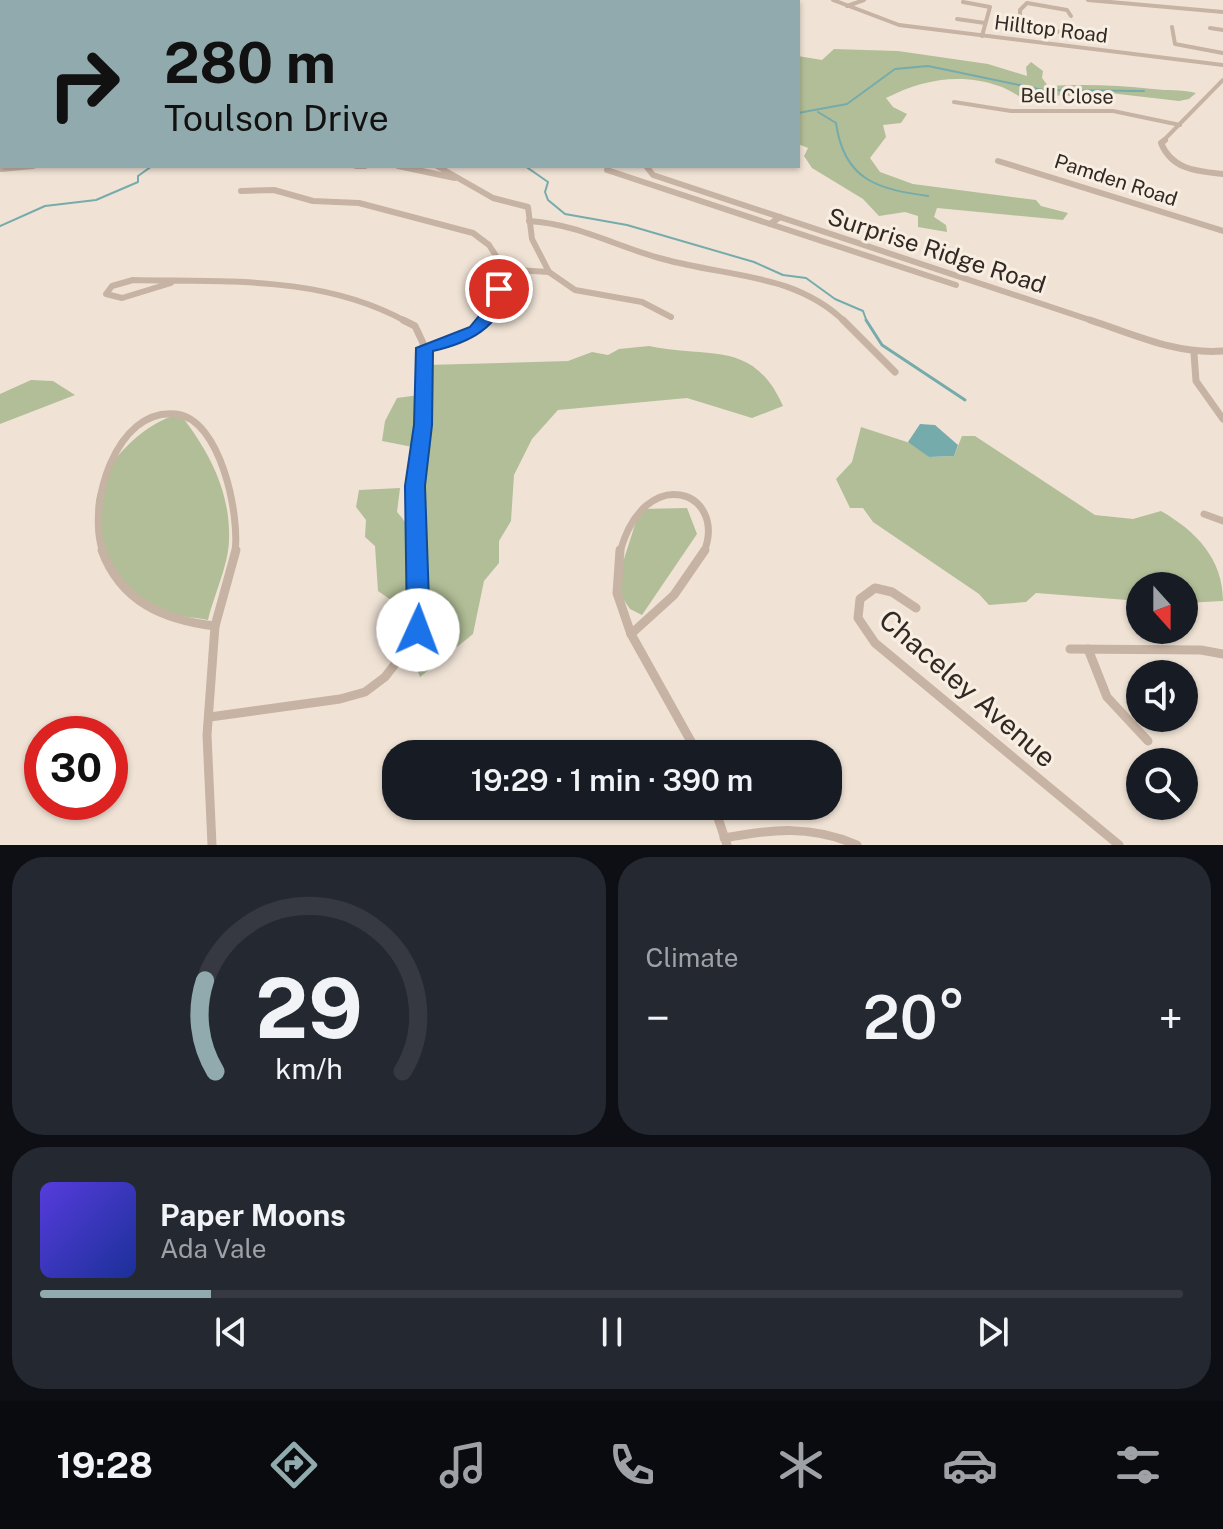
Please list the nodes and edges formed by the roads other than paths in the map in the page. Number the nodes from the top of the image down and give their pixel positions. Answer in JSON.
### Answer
{"nodes":[{"id":1,"x":833,"y":0,"type":"edge"},
{"id":2,"x":864,"y":0,"type":"edge"},
{"id":3,"x":1088,"y":0,"type":"edge"},
{"id":4,"x":963,"y":2,"type":"edge"},
{"id":5,"x":847,"y":6,"type":"junction"},
{"id":6,"x":1176,"y":13,"type":"dead end"},
{"id":7,"x":1223,"y":14,"type":"edge"},
{"id":8,"x":1071,"y":16,"type":"dead end"},
{"id":9,"x":957,"y":19,"type":"dead end"},
{"id":10,"x":985,"y":23,"type":"junction"},
{"id":11,"x":1020,"y":24,"type":"junction"},
{"id":12,"x":1172,"y":27,"type":"dead end"},
{"id":13,"x":1210,"y":28,"type":"dead end"},
{"id":14,"x":1223,"y":30,"type":"edge"},
{"id":15,"x":1018,"y":33,"type":"dead end"},
{"id":16,"x":982,"y":36,"type":"junction"},
{"id":17,"x":1069,"y":48,"type":"junction"},
{"id":18,"x":1223,"y":53,"type":"edge"},
{"id":19,"x":1223,"y":65,"type":"edge"},
{"id":20,"x":1223,"y":80,"type":"edge"},
{"id":21,"x":954,"y":102,"type":"dead end"},
{"id":22,"x":1180,"y":125,"type":"junction"},
{"id":23,"x":998,"y":161,"type":"dead end"},
{"id":24,"x":407,"y":168,"type":"edge"},
{"id":25,"x":440,"y":168,"type":"edge"},
{"id":26,"x":648,"y":168,"type":"edge"},
{"id":27,"x":607,"y":170,"type":"dead end"},
{"id":28,"x":1223,"y":174,"type":"edge"},
{"id":29,"x":461,"y":180,"type":"junction"},
{"id":30,"x":241,"y":191,"type":"dead end"},
{"id":31,"x":780,"y":217,"type":"junction"},
{"id":32,"x":529,"y":221,"type":"junction"},
{"id":33,"x":770,"y":224,"type":"junction"},
{"id":34,"x":1223,"y":231,"type":"edge"},
{"id":35,"x":500,"y":269,"type":"junction"},
{"id":36,"x":549,"y":272,"type":"junction"},
{"id":37,"x":171,"y":283,"type":"junction"},
{"id":38,"x":956,"y":285,"type":"dead end"},
{"id":39,"x":671,"y":317,"type":"dead end"},
{"id":40,"x":424,"y":348,"type":"junction"},
{"id":41,"x":1223,"y":351,"type":"edge"},
{"id":42,"x":1194,"y":353,"type":"junction"},
{"id":43,"x":895,"y":372,"type":"dead end"},
{"id":44,"x":1223,"y":419,"type":"edge"},
{"id":45,"x":1204,"y":514,"type":"dead end"},
{"id":46,"x":1223,"y":521,"type":"edge"},
{"id":47,"x":916,"y":608,"type":"dead end"},
{"id":48,"x":215,"y":626,"type":"junction"},
{"id":49,"x":630,"y":634,"type":"junction"},
{"id":50,"x":1070,"y":649,"type":"dead end"},
{"id":51,"x":1088,"y":649,"type":"junction"},
{"id":52,"x":1223,"y":654,"type":"edge"},
{"id":53,"x":210,"y":717,"type":"junction"},
{"id":54,"x":691,"y":740,"type":"edge"},
{"id":55,"x":1148,"y":741,"type":"dead end"},
{"id":56,"x":719,"y":820,"type":"edge"},
{"id":57,"x":726,"y":842,"type":"edge"},
{"id":58,"x":212,"y":845,"type":"edge"},
{"id":59,"x":857,"y":845,"type":"edge"},
{"id":60,"x":1119,"y":845,"type":"edge"}],
"edges":[{"from":1,"to":5,"type":"street","name":"Hilltop Road"},
{"from":2,"to":5,"type":"street"},
{"from":3,"to":7,"type":"street"},
{"from":4,"to":10,"type":"street"},
{"from":5,"to":16,"type":"street","name":"Hilltop Road"},
{"from":6,"to":7,"type":"street"},
{"from":8,"to":11,"type":"street"},
{"from":9,"to":10,"type":"street"},
{"from":10,"to":16,"type":"street"},
{"from":11,"to":15,"type":"street"},
{"from":11,"to":17,"type":"street"},
{"from":12,"to":18,"type":"street"},
{"from":13,"to":14,"type":"street"},
{"from":16,"to":17,"type":"street","name":"Hilltop Road"},
{"from":17,"to":19,"type":"street","name":"Hilltop Road"},
{"from":20,"to":22,"type":"street"},
{"from":21,"to":22,"type":"street","name":"Bell Close"},
{"from":22,"to":28,"type":"street"},
{"from":23,"to":34,"type":"street","name":"Pamden Road"},
{"from":24,"to":29,"type":"street"},
{"from":25,"to":29,"type":"street"},
{"from":26,"to":31,"type":"street","name":"Surprise Ridge Road"},
{"from":27,"to":33,"type":"street"},
{"from":29,"to":32,"type":"street"},
{"from":30,"to":35,"type":"street"},
{"from":31,"to":33,"type":"street"},
{"from":31,"to":42,"type":"street","name":"Surprise Ridge Road"},
{"from":32,"to":36,"type":"street"},
{"from":32,"to":43,"type":"street"},
{"from":33,"to":38,"type":"street"},
{"from":35,"to":36,"type":"street"},
{"from":35,"to":40,"type":"street"},
{"from":36,"to":39,"type":"street"},
{"from":37,"to":37,"type":"street"},
{"from":37,"to":40,"type":"street"},
{"from":40,"to":53,"type":"street"},
{"from":41,"to":42,"type":"street","name":"Surprise Ridge Road"},
{"from":42,"to":44,"type":"street"},
{"from":45,"to":46,"type":"street"},
{"from":47,"to":60,"type":"street","name":"Chaceley Avenue"},
{"from":48,"to":48,"type":"street"},
{"from":48,"to":53,"type":"street"},
{"from":49,"to":49,"type":"street"},
{"from":49,"to":54,"type":"street"},
{"from":50,"to":51,"type":"street"},
{"from":51,"to":52,"type":"street"},
{"from":51,"to":55,"type":"street"},
{"from":53,"to":58,"type":"street"},
{"from":56,"to":57,"type":"street"},
{"from":57,"to":59,"type":"street"}]}
